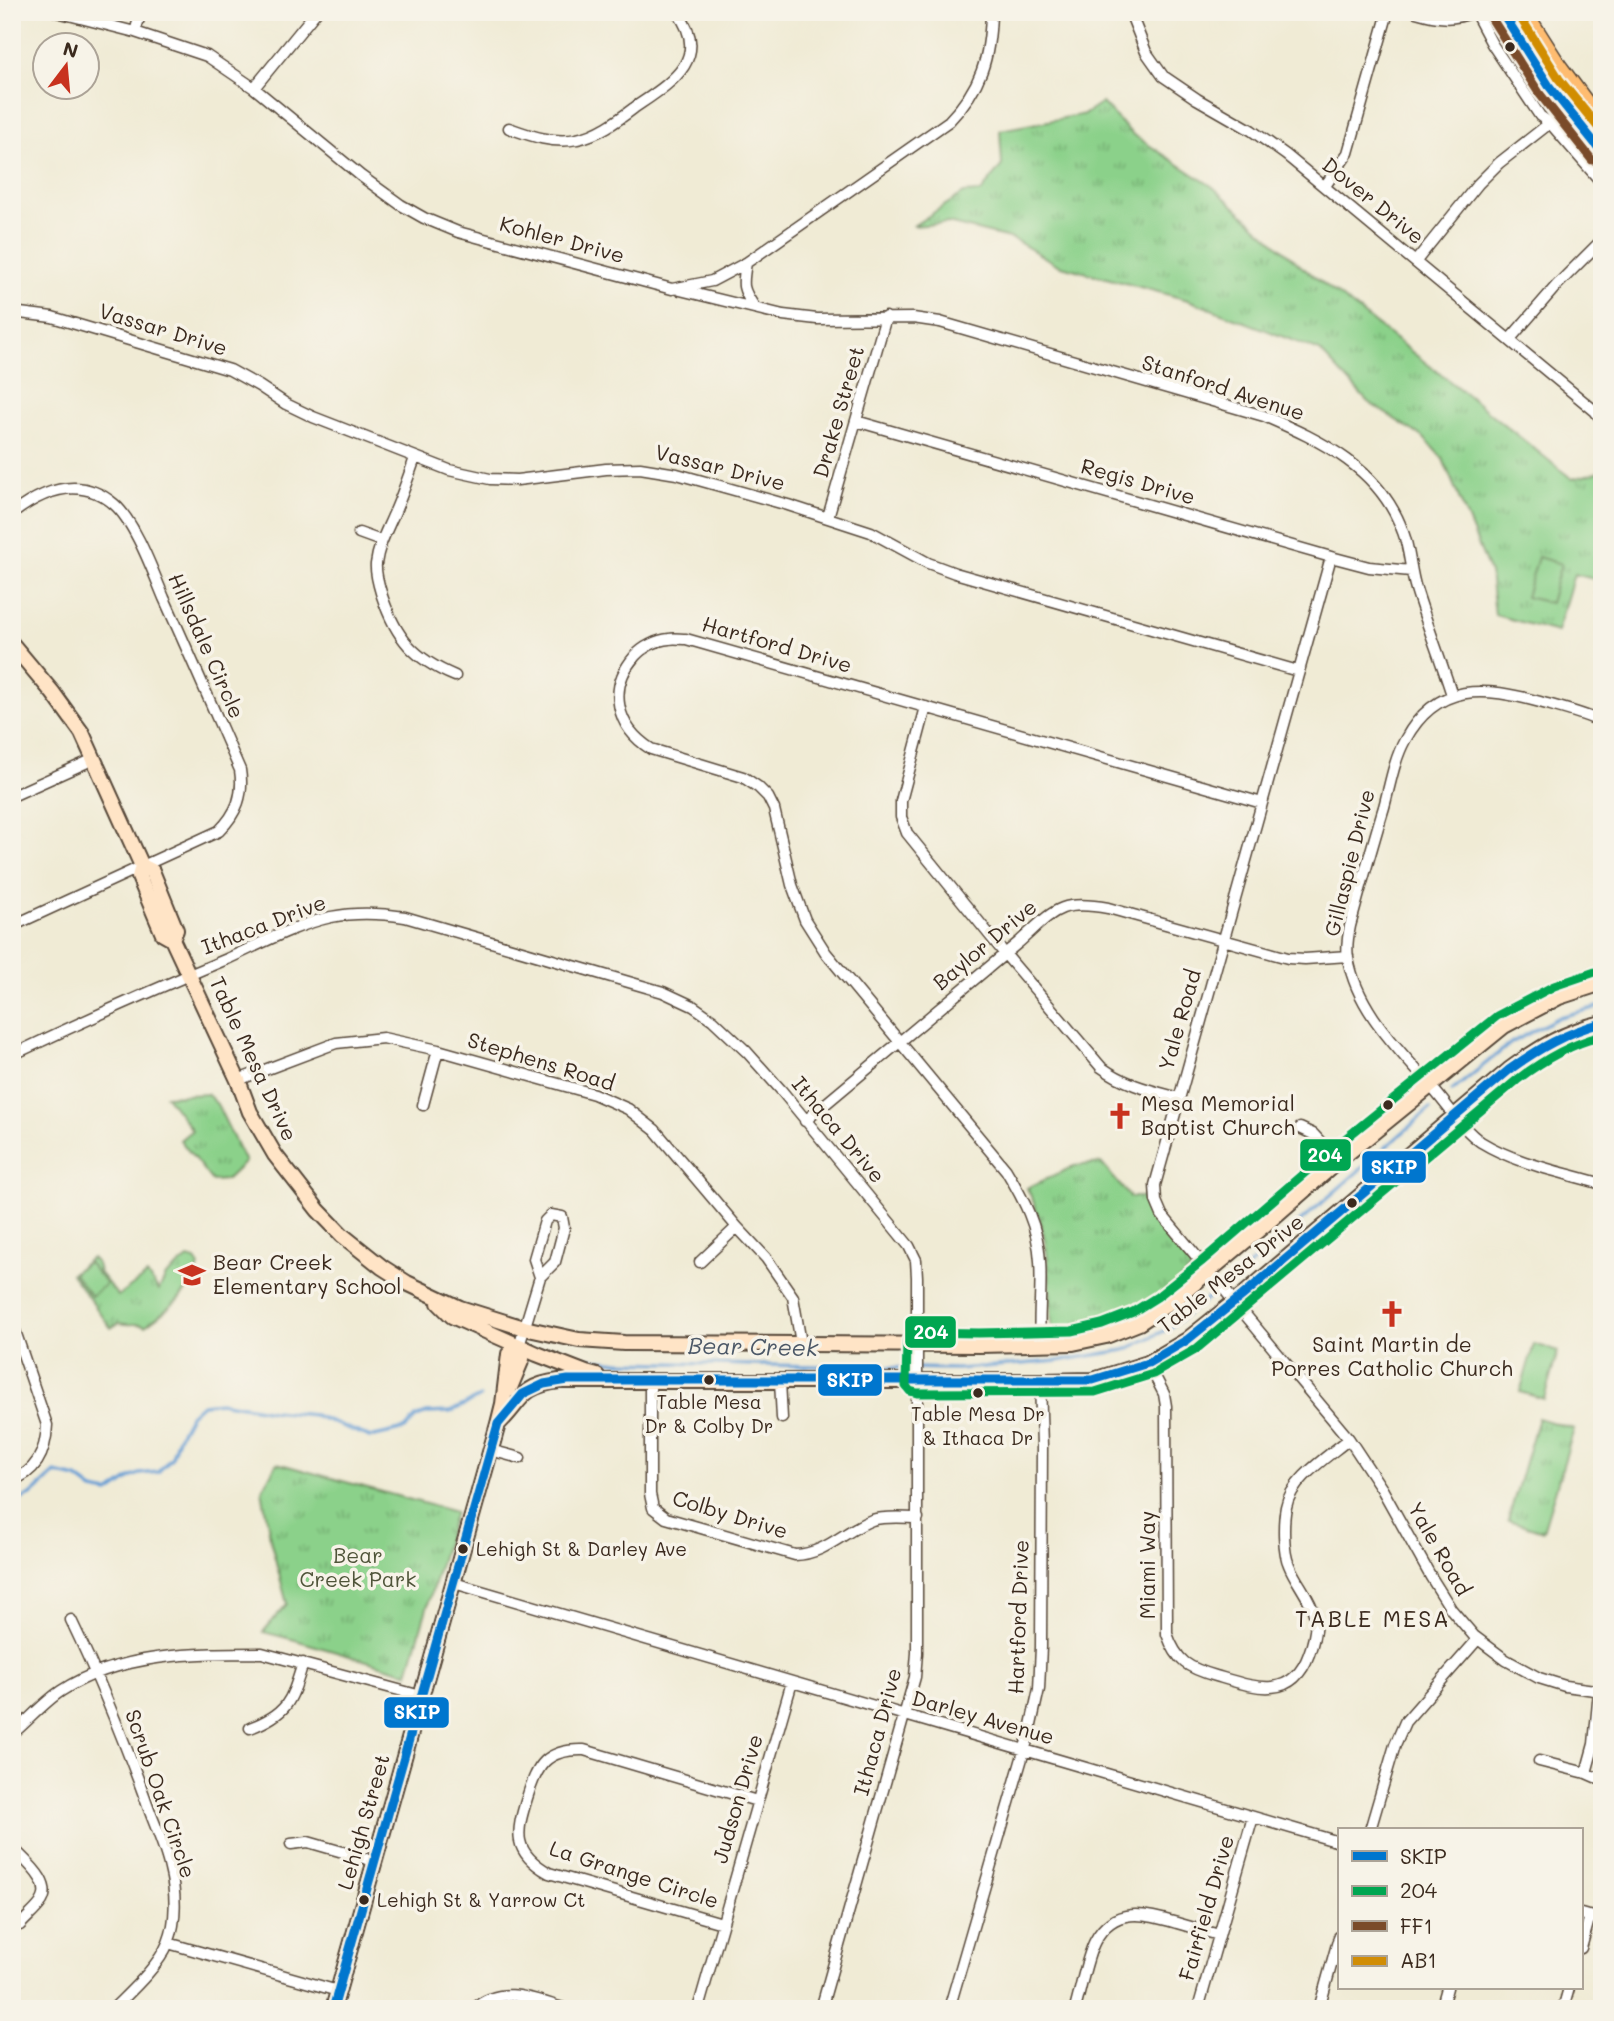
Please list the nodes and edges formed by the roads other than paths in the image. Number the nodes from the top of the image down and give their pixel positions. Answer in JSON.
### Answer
{"nodes":[{"id":1,"x":57,"y":12,"type":"edge"},
{"id":2,"x":141,"y":12,"type":"edge"},
{"id":3,"x":316,"y":12,"type":"edge"},
{"id":4,"x":677,"y":12,"type":"edge"},
{"id":5,"x":991,"y":12,"type":"edge"},
{"id":6,"x":1130,"y":12,"type":"edge"},
{"id":7,"x":1388,"y":12,"type":"edge"},
{"id":8,"x":1416,"y":12,"type":"edge"},
{"id":9,"x":1474,"y":12,"type":"edge"},
{"id":10,"x":1502,"y":12,"type":"edge"},
{"id":11,"x":1524,"y":12,"type":"edge"},
{"id":12,"x":135,"y":32,"type":"junction"},
{"id":13,"x":254,"y":88,"type":"junction"},
{"id":14,"x":1550,"y":123,"type":"junction"},
{"id":15,"x":1602,"y":125,"type":"edge"},
{"id":16,"x":509,"y":128,"type":"dead end"},
{"id":17,"x":1602,"y":152,"type":"edge"},
{"id":18,"x":1602,"y":183,"type":"edge"},
{"id":19,"x":1325,"y":186,"type":"junction"},
{"id":20,"x":1602,"y":240,"type":"edge"},
{"id":21,"x":1416,"y":261,"type":"junction"},
{"id":22,"x":746,"y":263,"type":"junction"},
{"id":23,"x":672,"y":289,"type":"junction"},
{"id":24,"x":755,"y":308,"type":"junction"},
{"id":25,"x":12,"y":312,"type":"edge"},
{"id":26,"x":886,"y":317,"type":"junction"},
{"id":27,"x":1510,"y":339,"type":"junction"},
{"id":28,"x":1602,"y":419,"type":"edge"},
{"id":29,"x":856,"y":421,"type":"junction"},
{"id":30,"x":415,"y":458,"type":"junction"},
{"id":31,"x":12,"y":514,"type":"edge"},
{"id":32,"x":828,"y":517,"type":"junction"},
{"id":33,"x":359,"y":533,"type":"dead end"},
{"id":34,"x":381,"y":541,"type":"junction"},
{"id":35,"x":1331,"y":557,"type":"junction"},
{"id":36,"x":1411,"y":571,"type":"junction"},
{"id":37,"x":12,"y":644,"type":"edge"},
{"id":38,"x":1298,"y":671,"type":"junction"},
{"id":39,"x":455,"y":676,"type":"dead end"},
{"id":40,"x":1452,"y":695,"type":"junction"},
{"id":41,"x":926,"y":707,"type":"junction"},
{"id":42,"x":1602,"y":722,"type":"edge"},
{"id":43,"x":94,"y":760,"type":"junction"},
{"id":44,"x":12,"y":796,"type":"edge"},
{"id":45,"x":1262,"y":803,"type":"junction"},
{"id":46,"x":142,"y":866,"type":"junction"},
{"id":47,"x":12,"y":926,"type":"edge"},
{"id":48,"x":1223,"y":941,"type":"junction"},
{"id":49,"x":1005,"y":954,"type":"junction"},
{"id":50,"x":1348,"y":956,"type":"junction"},
{"id":51,"x":189,"y":975,"type":"junction"},
{"id":52,"x":1602,"y":984,"type":"edge"},
{"id":53,"x":1602,"y":1023,"type":"edge"},
{"id":54,"x":899,"y":1041,"type":"junction"},
{"id":55,"x":438,"y":1051,"type":"junction"},
{"id":56,"x":12,"y":1055,"type":"edge"},
{"id":57,"x":238,"y":1080,"type":"junction"},
{"id":58,"x":1430,"y":1086,"type":"junction"},
{"id":59,"x":1179,"y":1098,"type":"junction"},
{"id":60,"x":422,"y":1105,"type":"dead end"},
{"id":61,"x":1456,"y":1116,"type":"junction"},
{"id":62,"x":805,"y":1121,"type":"junction"},
{"id":63,"x":1300,"y":1128,"type":"dead end"},
{"id":64,"x":1338,"y":1161,"type":"junction"},
{"id":65,"x":1602,"y":1184,"type":"edge"},
{"id":66,"x":737,"y":1227,"type":"junction"},
{"id":67,"x":700,"y":1262,"type":"dead end"},
{"id":68,"x":1209,"y":1271,"type":"junction"},
{"id":69,"x":540,"y":1277,"type":"junction"},
{"id":70,"x":433,"y":1297,"type":"junction"},
{"id":71,"x":1235,"y":1301,"type":"junction"},
{"id":72,"x":12,"y":1322,"type":"edge"},
{"id":73,"x":524,"y":1328,"type":"junction"},
{"id":74,"x":802,"y":1343,"type":"junction"},
{"id":75,"x":1040,"y":1343,"type":"junction"},
{"id":76,"x":519,"y":1346,"type":"junction"},
{"id":77,"x":918,"y":1350,"type":"junction"},
{"id":78,"x":1149,"y":1363,"type":"junction"},
{"id":79,"x":917,"y":1376,"type":"junction"},
{"id":80,"x":617,"y":1380,"type":"junction"},
{"id":81,"x":650,"y":1381,"type":"junction"},
{"id":82,"x":780,"y":1381,"type":"junction"},
{"id":83,"x":1040,"y":1381,"type":"junction"},
{"id":84,"x":782,"y":1418,"type":"dead end"},
{"id":85,"x":498,"y":1424,"type":"junction"},
{"id":86,"x":1349,"y":1438,"type":"junction"},
{"id":87,"x":490,"y":1450,"type":"junction"},
{"id":88,"x":520,"y":1458,"type":"dead end"},
{"id":89,"x":12,"y":1480,"type":"edge"},
{"id":90,"x":918,"y":1518,"type":"junction"},
{"id":91,"x":454,"y":1583,"type":"junction"},
{"id":92,"x":71,"y":1620,"type":"dead end"},
{"id":93,"x":1477,"y":1640,"type":"junction"},
{"id":94,"x":303,"y":1664,"type":"junction"},
{"id":95,"x":96,"y":1672,"type":"junction"},
{"id":96,"x":792,"y":1682,"type":"junction"},
{"id":97,"x":1600,"y":1691,"type":"edge"},
{"id":98,"x":421,"y":1696,"type":"junction"},
{"id":99,"x":905,"y":1715,"type":"junction"},
{"id":100,"x":250,"y":1728,"type":"dead end"},
{"id":101,"x":12,"y":1734,"type":"edge"},
{"id":102,"x":1025,"y":1750,"type":"junction"},
{"id":103,"x":1539,"y":1761,"type":"dead end"},
{"id":104,"x":1586,"y":1773,"type":"junction"},
{"id":105,"x":1602,"y":1780,"type":"edge"},
{"id":106,"x":758,"y":1801,"type":"junction"},
{"id":107,"x":1253,"y":1817,"type":"junction"},
{"id":108,"x":1371,"y":1828,"type":"edge"},
{"id":109,"x":1338,"y":1842,"type":"edge"},
{"id":110,"x":291,"y":1844,"type":"dead end"},
{"id":111,"x":12,"y":1847,"type":"edge"},
{"id":112,"x":374,"y":1861,"type":"junction"},
{"id":113,"x":1585,"y":1915,"type":"edge"},
{"id":114,"x":1602,"y":1920,"type":"edge"},
{"id":115,"x":722,"y":1923,"type":"junction"},
{"id":116,"x":20,"y":1925,"type":"dead end"},
{"id":117,"x":1219,"y":1935,"type":"junction"},
{"id":118,"x":1582,"y":1940,"type":"edge"},
{"id":119,"x":1338,"y":1941,"type":"edge"},
{"id":120,"x":168,"y":1943,"type":"junction"},
{"id":121,"x":1446,"y":1990,"type":"edge"},
{"id":122,"x":1568,"y":1990,"type":"edge"},
{"id":123,"x":338,"y":1991,"type":"junction"},
{"id":124,"x":114,"y":2008,"type":"edge"},
{"id":125,"x":333,"y":2009,"type":"edge"},
{"id":126,"x":474,"y":2009,"type":"edge"},
{"id":127,"x":566,"y":2009,"type":"edge"},
{"id":128,"x":698,"y":2009,"type":"edge"},
{"id":129,"x":821,"y":2009,"type":"edge"},
{"id":130,"x":950,"y":2009,"type":"edge"},
{"id":131,"x":1075,"y":2009,"type":"edge"},
{"id":132,"x":1198,"y":2009,"type":"edge"},
{"id":133,"x":1319,"y":2009,"type":"edge"},
{"id":134,"x":1441,"y":2009,"type":"edge"},
{"id":135,"x":1563,"y":2009,"type":"edge"}],
"edges":[{"from":1,"to":12,"type":"street","name":"Kohler Drive"},
{"from":2,"to":12,"type":"street"},
{"from":3,"to":13,"type":"street"},
{"from":4,"to":16,"type":"street"},
{"from":5,"to":22,"type":"street","name":"Kohler Drive"},
{"from":6,"to":19,"type":"street","name":"Dover Drive"},
{"from":7,"to":19,"type":"street"},
{"from":8,"to":9,"type":"street"},
{"from":9,"to":14,"type":"street"},
{"from":10,"to":17,"type":"main road"},
{"from":11,"to":15,"type":"main road"},
{"from":12,"to":13,"type":"street","name":"Kohler Drive"},
{"from":13,"to":23,"type":"street","name":"Kohler Drive"},
{"from":14,"to":18,"type":"street"},
{"from":14,"to":21,"type":"street"},
{"from":19,"to":21,"type":"street","name":"Dover Drive"},
{"from":20,"to":27,"type":"street"},
{"from":21,"to":27,"type":"street","name":"Dover Drive"},
{"from":22,"to":23,"type":"street","name":"Kohler Drive"},
{"from":22,"to":24,"type":"street"},
{"from":23,"to":24,"type":"street","name":"Stanford Avenue"},
{"from":24,"to":26,"type":"street","name":"Stanford Avenue"},
{"from":25,"to":30,"type":"street","name":"Vassar Drive"},
{"from":26,"to":29,"type":"street","name":"Drake Street"},
{"from":26,"to":36,"type":"street","name":"Stanford Avenue"},
{"from":27,"to":28,"type":"street","name":"Dover Drive"},
{"from":29,"to":32,"type":"street","name":"Drake Street"},
{"from":29,"to":35,"type":"street","name":"Regis Drive"},
{"from":30,"to":32,"type":"street","name":"Vassar Drive"},
{"from":30,"to":34,"type":"street"},
{"from":31,"to":46,"type":"street","name":"Hillsdale Circle"},
{"from":32,"to":38,"type":"street","name":"Vassar Drive"},
{"from":33,"to":34,"type":"street"},
{"from":34,"to":39,"type":"street"},
{"from":35,"to":36,"type":"street","name":"Regis Drive"},
{"from":35,"to":38,"type":"street","name":"Yale Road"},
{"from":36,"to":40,"type":"street","name":"Stanford Avenue"},
{"from":37,"to":43,"type":"street","name":"Table Mesa Drive"},
{"from":38,"to":45,"type":"street","name":"Yale Road"},
{"from":40,"to":42,"type":"street"},
{"from":40,"to":50,"type":"street","name":"Gillaspie Drive"},
{"from":41,"to":45,"type":"street","name":"Hartford Drive"},
{"from":41,"to":49,"type":"street"},
{"from":41,"to":54,"type":"street","name":"Hartford Drive"},
{"from":43,"to":44,"type":"street"},
{"from":43,"to":46,"type":"street","name":"Table Mesa Drive"},
{"from":45,"to":48,"type":"street","name":"Yale Road"},
{"from":46,"to":47,"type":"street","name":"Hillsdale Circle"},
{"from":46,"to":51,"type":"street","name":"Table Mesa Drive"},
{"from":48,"to":49,"type":"street","name":"Baylor Drive"},
{"from":48,"to":50,"type":"street","name":"Baylor Drive"},
{"from":48,"to":59,"type":"street","name":"Yale Road"},
{"from":49,"to":54,"type":"street","name":"Baylor Drive"},
{"from":49,"to":59,"type":"street"},
{"from":50,"to":58,"type":"street","name":"Gillaspie Drive"},
{"from":51,"to":56,"type":"street","name":"Ithaca Drive"},
{"from":51,"to":57,"type":"street","name":"Table Mesa Drive"},
{"from":51,"to":62,"type":"street","name":"Ithaca Drive"},
{"from":52,"to":58,"type":"street","name":"Table Mesa Drive"},
{"from":53,"to":61,"type":"street","name":"Table Mesa Drive"},
{"from":54,"to":62,"type":"street","name":"Baylor Drive"},
{"from":54,"to":75,"type":"street","name":"Hartford Drive"},
{"from":55,"to":57,"type":"street","name":"Stephens Road"},
{"from":55,"to":60,"type":"street"},
{"from":55,"to":66,"type":"street","name":"Stephens Road"},
{"from":57,"to":70,"type":"street","name":"Table Mesa Drive"},
{"from":58,"to":61,"type":"street","name":"Gillaspie Drive"},
{"from":58,"to":64,"type":"street","name":"Table Mesa Drive"},
{"from":59,"to":68,"type":"street","name":"Yale Road"},
{"from":61,"to":65,"type":"street","name":"Gillaspie Drive"},
{"from":61,"to":71,"type":"street","name":"Table Mesa Drive"},
{"from":62,"to":77,"type":"street","name":"Ithaca Drive"},
{"from":63,"to":64,"type":"street"},
{"from":64,"to":68,"type":"street","name":"Table Mesa Drive"},
{"from":66,"to":67,"type":"street"},
{"from":66,"to":74,"type":"street","name":"Stephens Road"},
{"from":68,"to":71,"type":"street","name":"Yale Road"},
{"from":68,"to":75,"type":"street","name":"Table Mesa Drive"},
{"from":69,"to":69,"type":"street"},
{"from":69,"to":73,"type":"street","name":"Lehigh Street"},
{"from":70,"to":73,"type":"street","name":"Table Mesa Drive"},
{"from":70,"to":76,"type":"street","name":"Table Mesa Drive"},
{"from":71,"to":78,"type":"street","name":"Table Mesa Drive"},
{"from":71,"to":86,"type":"street","name":"Yale Road"},
{"from":72,"to":89,"type":"street"},
{"from":73,"to":74,"type":"street","name":"Table Mesa Drive"},
{"from":73,"to":76,"type":"street","name":"Lehigh Street"},
{"from":74,"to":77,"type":"street","name":"Table Mesa Drive"},
{"from":75,"to":77,"type":"street","name":"Table Mesa Drive"},
{"from":76,"to":80,"type":"street","name":"Table Mesa Drive"},
{"from":76,"to":85,"type":"street","name":"Lehigh Street"},
{"from":77,"to":79,"type":"street","name":"Ithaca Drive"},
{"from":78,"to":83,"type":"street","name":"Table Mesa Drive"},
{"from":78,"to":86,"type":"street","name":"Miami Way"},
{"from":79,"to":82,"type":"street","name":"Table Mesa Drive"},
{"from":79,"to":83,"type":"street","name":"Table Mesa Drive"},
{"from":79,"to":90,"type":"street","name":"Ithaca Drive"},
{"from":80,"to":81,"type":"street","name":"Table Mesa Drive"},
{"from":80,"to":85,"type":"street","name":"Table Mesa Drive"},
{"from":81,"to":82,"type":"street","name":"Table Mesa Drive"},
{"from":81,"to":90,"type":"street","name":"Colby Drive"},
{"from":82,"to":84,"type":"street"},
{"from":83,"to":102,"type":"street","name":"Hartford Drive"},
{"from":85,"to":87,"type":"street","name":"Lehigh Street"},
{"from":86,"to":93,"type":"street","name":"Yale Road"},
{"from":87,"to":88,"type":"street"},
{"from":87,"to":91,"type":"street","name":"Lehigh Street"},
{"from":90,"to":99,"type":"street","name":"Ithaca Drive"},
{"from":91,"to":96,"type":"street","name":"Darley Avenue"},
{"from":91,"to":98,"type":"street","name":"Lehigh Street"},
{"from":92,"to":95,"type":"street","name":"Scrub Oak Circle"},
{"from":93,"to":97,"type":"street","name":"Yale Road"},
{"from":93,"to":108,"type":"street"},
{"from":94,"to":95,"type":"street"},
{"from":94,"to":98,"type":"street"},
{"from":94,"to":100,"type":"street"},
{"from":95,"to":101,"type":"street"},
{"from":95,"to":120,"type":"street","name":"Scrub Oak Circle"},
{"from":96,"to":99,"type":"street","name":"Darley Avenue"},
{"from":96,"to":106,"type":"street","name":"Judson Drive"},
{"from":97,"to":104,"type":"street"},
{"from":98,"to":112,"type":"street","name":"Lehigh Street"},
{"from":99,"to":102,"type":"street","name":"Darley Avenue"},
{"from":99,"to":129,"type":"street","name":"Ithaca Drive"},
{"from":102,"to":107,"type":"street","name":"Darley Avenue"},
{"from":102,"to":130,"type":"street","name":"Hartford Drive"},
{"from":103,"to":104,"type":"street"},
{"from":104,"to":105,"type":"street"},
{"from":106,"to":115,"type":"street","name":"Judson Drive"},
{"from":106,"to":115,"type":"street","name":"La Grange Circle"},
{"from":107,"to":109,"type":"street","name":"Darley Avenue"},
{"from":107,"to":117,"type":"street","name":"Fairfield Drive"},
{"from":110,"to":112,"type":"street"},
{"from":111,"to":116,"type":"street"},
{"from":112,"to":123,"type":"street","name":"Lehigh Street"},
{"from":113,"to":114,"type":"street"},
{"from":113,"to":118,"type":"street"},
{"from":115,"to":128,"type":"street","name":"Judson Drive"},
{"from":117,"to":131,"type":"street"},
{"from":117,"to":132,"type":"street","name":"Fairfield Drive"},
{"from":119,"to":133,"type":"street"},
{"from":120,"to":123,"type":"street"},
{"from":120,"to":124,"type":"street","name":"Scrub Oak Circle"},
{"from":121,"to":134,"type":"street"},
{"from":122,"to":135,"type":"street"},
{"from":123,"to":125,"type":"street","name":"Lehigh Street"},
{"from":126,"to":127,"type":"street"}]}
